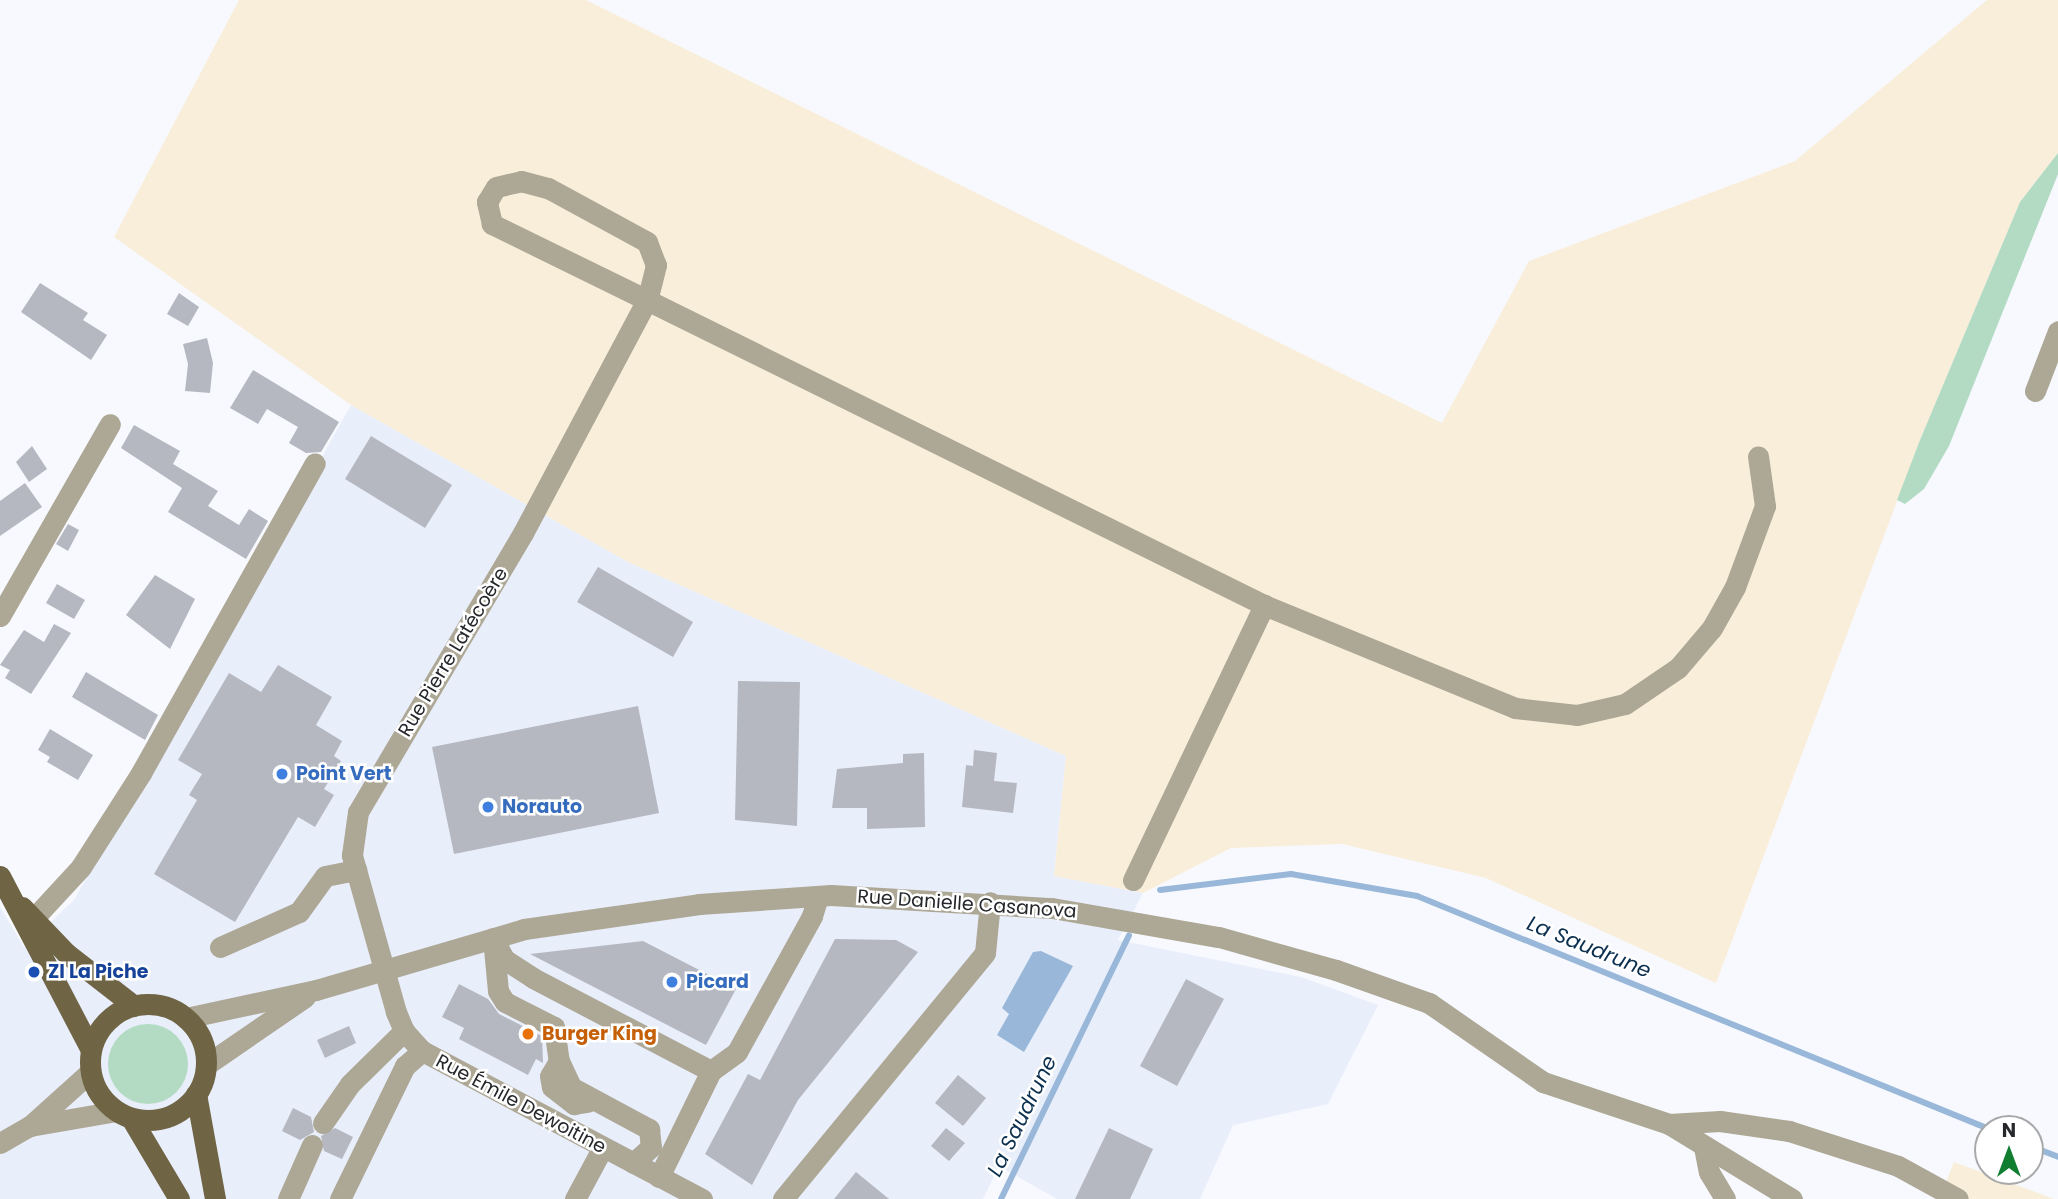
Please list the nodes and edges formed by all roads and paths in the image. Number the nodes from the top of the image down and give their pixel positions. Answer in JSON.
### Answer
{"nodes":[{"id":1,"x":647,"y":300,"type":"junction"},
{"id":2,"x":2058,"y":331,"type":"edge"},
{"id":3,"x":2035,"y":391,"type":"dead end"},
{"id":4,"x":110,"y":425,"type":"dead end"},
{"id":5,"x":1758,"y":456,"type":"dead end"},
{"id":6,"x":315,"y":463,"type":"dead end"},
{"id":7,"x":1264,"y":605,"type":"junction"},
{"id":8,"x":0,"y":617,"type":"edge"},
{"id":9,"x":356,"y":870,"type":"junction"},
{"id":10,"x":0,"y":876,"type":"edge"},
{"id":11,"x":1133,"y":880,"type":"dead end"},
{"id":12,"x":818,"y":896,"type":"junction"},
{"id":13,"x":15,"y":901,"type":"junction"},
{"id":14,"x":990,"y":902,"type":"junction"},
{"id":15,"x":34,"y":918,"type":"junction"},
{"id":16,"x":493,"y":938,"type":"junction"},
{"id":17,"x":220,"y":947,"type":"dead end"},
{"id":18,"x":384,"y":970,"type":"junction"},
{"id":19,"x":316,"y":990,"type":"junction"},
{"id":20,"x":134,"y":1006,"type":"junction"},
{"id":21,"x":186,"y":1018,"type":"junction"},
{"id":22,"x":404,"y":1031,"type":"junction"},
{"id":23,"x":91,"y":1050,"type":"junction"},
{"id":24,"x":422,"y":1051,"type":"junction"},
{"id":25,"x":206,"y":1065,"type":"junction"},
{"id":26,"x":711,"y":1071,"type":"junction"},
{"id":27,"x":90,"y":1072,"type":"junction"},
{"id":28,"x":196,"y":1094,"type":"junction"},
{"id":29,"x":124,"y":1115,"type":"junction"},
{"id":30,"x":323,"y":1123,"type":"dead end"},
{"id":31,"x":1669,"y":1124,"type":"junction"},
{"id":32,"x":30,"y":1126,"type":"junction"},
{"id":33,"x":0,"y":1143,"type":"edge"},
{"id":34,"x":312,"y":1145,"type":"dead end"},
{"id":35,"x":603,"y":1146,"type":"junction"},
{"id":36,"x":1704,"y":1147,"type":"junction"},
{"id":37,"x":633,"y":1163,"type":"junction"},
{"id":38,"x":659,"y":1177,"type":"junction"},
{"id":39,"x":179,"y":1199,"type":"edge"},
{"id":40,"x":215,"y":1199,"type":"edge"},
{"id":41,"x":288,"y":1199,"type":"edge"},
{"id":42,"x":340,"y":1199,"type":"edge"},
{"id":43,"x":575,"y":1199,"type":"edge"},
{"id":44,"x":702,"y":1199,"type":"edge"},
{"id":45,"x":783,"y":1199,"type":"edge"},
{"id":46,"x":1725,"y":1199,"type":"edge"},
{"id":47,"x":1791,"y":1199,"type":"edge"},
{"id":48,"x":1958,"y":1199,"type":"edge"}],
"edges":[{"from":1,"to":1,"type":"street","name":"Rue Pierre Latécoère"},
{"from":1,"to":7,"type":"street"},
{"from":1,"to":9,"type":"street","name":"Rue Pierre Latécoère"},
{"from":2,"to":3,"type":"street"},
{"from":4,"to":8,"type":"street"},
{"from":5,"to":7,"type":"street"},
{"from":6,"to":15,"type":"street"},
{"from":7,"to":11,"type":"street"},
{"from":9,"to":17,"type":"street"},
{"from":9,"to":18,"type":"street","name":"Rue Pierre Latécoère"},
{"from":10,"to":13,"type":"main road"},
{"from":12,"to":14,"type":"street","name":"Rue Danielle Casanova"},
{"from":12,"to":16,"type":"street","name":"Rue Danielle Casanova"},
{"from":12,"to":26,"type":"street"},
{"from":13,"to":15,"type":"main road"},
{"from":13,"to":23,"type":"main road"},
{"from":14,"to":31,"type":"street","name":"Rue Danielle Casanova"},
{"from":14,"to":45,"type":"street"},
{"from":15,"to":20,"type":"main road"},
{"from":16,"to":18,"type":"street","name":"Rue Danielle Casanova"},
{"from":16,"to":26,"type":"street"},
{"from":16,"to":37,"type":"street"},
{"from":18,"to":19,"type":"street","name":"Rue Danielle Casanova"},
{"from":18,"to":22,"type":"street","name":"Rue Émile Dewoitine"},
{"from":19,"to":21,"type":"street","name":"Rue Danielle Casanova"},
{"from":19,"to":25,"type":"street","name":"Rue Danielle Casanova"},
{"from":20,"to":21,"type":"main road"},
{"from":20,"to":23,"type":"main road"},
{"from":21,"to":25,"type":"main road"},
{"from":22,"to":24,"type":"street","name":"Rue Émile Dewoitine"},
{"from":22,"to":30,"type":"street"},
{"from":23,"to":27,"type":"main road"},
{"from":24,"to":35,"type":"street","name":"Rue Émile Dewoitine"},
{"from":24,"to":42,"type":"street"},
{"from":25,"to":28,"type":"main road"},
{"from":26,"to":38,"type":"street"},
{"from":27,"to":29,"type":"main road"},
{"from":27,"to":32,"type":"street"},
{"from":28,"to":29,"type":"main road"},
{"from":28,"to":40,"type":"main road"},
{"from":29,"to":32,"type":"street"},
{"from":29,"to":39,"type":"main road"},
{"from":31,"to":36,"type":"street","name":"Rue Danielle Casanova"},
{"from":31,"to":48,"type":"street","name":"Rue Danielle Casanova"},
{"from":32,"to":33,"type":"street"},
{"from":34,"to":41,"type":"street"},
{"from":35,"to":37,"type":"street","name":"Rue Émile Dewoitine"},
{"from":35,"to":43,"type":"street"},
{"from":36,"to":46,"type":"street"},
{"from":36,"to":47,"type":"street","name":"Rue Danielle Casanova"},
{"from":37,"to":38,"type":"street","name":"Rue Émile Dewoitine"},
{"from":38,"to":44,"type":"street","name":"Rue Émile Dewoitine"}]}
